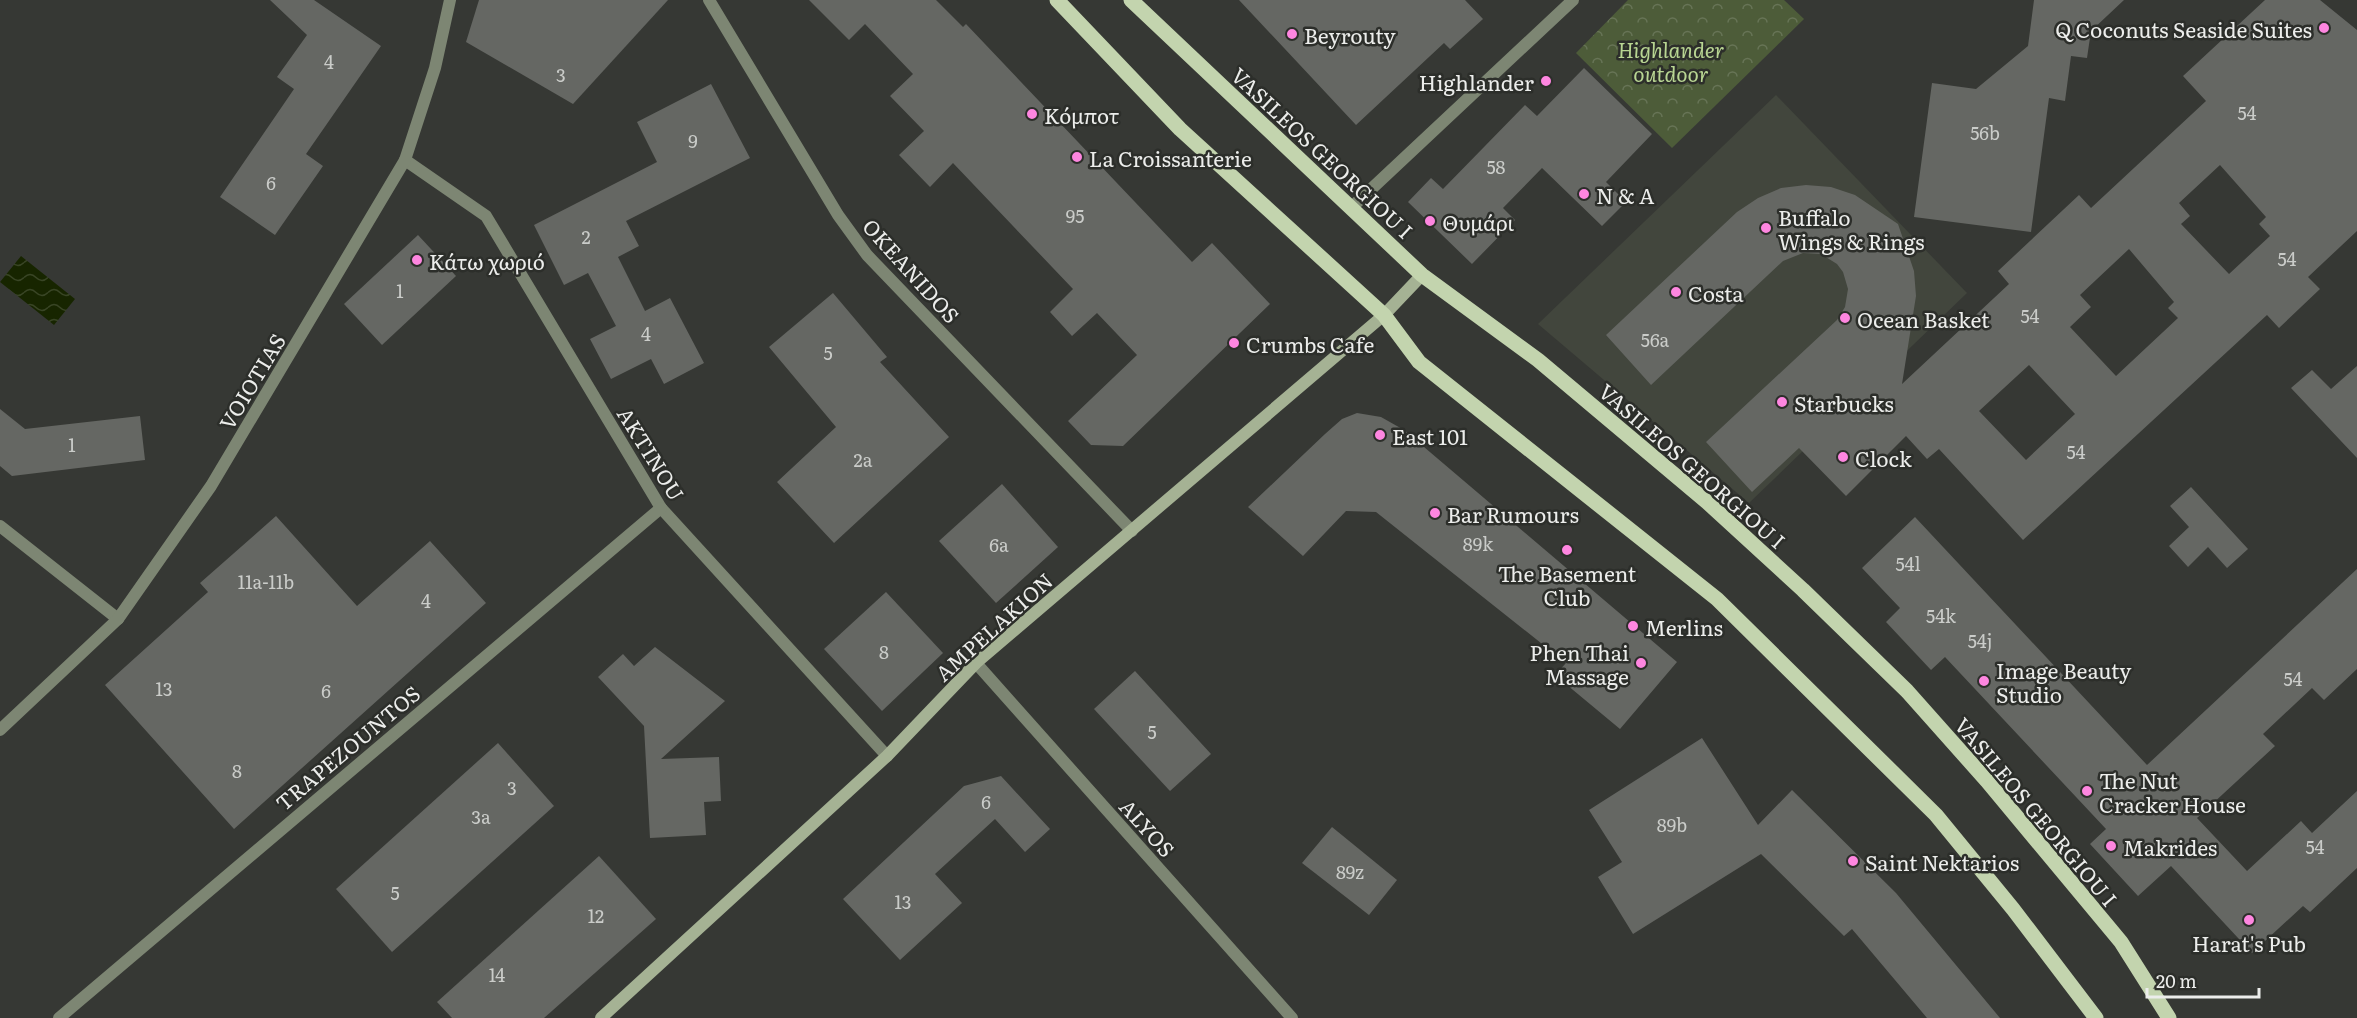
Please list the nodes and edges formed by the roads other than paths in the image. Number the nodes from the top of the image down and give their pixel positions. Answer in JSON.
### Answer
{"nodes":[{"id":1,"x":450,"y":0,"type":"edge"},
{"id":2,"x":709,"y":0,"type":"edge"},
{"id":3,"x":1057,"y":0,"type":"edge"},
{"id":4,"x":1131,"y":0,"type":"edge"},
{"id":5,"x":1573,"y":0,"type":"edge"},
{"id":6,"x":405,"y":160,"type":"junction"},
{"id":7,"x":1351,"y":208,"type":"junction"},
{"id":8,"x":1422,"y":274,"type":"junction"},
{"id":9,"x":1384,"y":315,"type":"junction"},
{"id":10,"x":661,"y":508,"type":"junction"},
{"id":11,"x":0,"y":526,"type":"edge"},
{"id":12,"x":1132,"y":531,"type":"junction"},
{"id":13,"x":118,"y":619,"type":"junction"},
{"id":14,"x":976,"y":663,"type":"junction"},
{"id":15,"x":0,"y":730,"type":"edge"},
{"id":16,"x":887,"y":756,"type":"junction"},
{"id":17,"x":59,"y":1018,"type":"edge"},
{"id":18,"x":601,"y":1018,"type":"edge"},
{"id":19,"x":1292,"y":1018,"type":"edge"},
{"id":20,"x":2096,"y":1018,"type":"edge"},
{"id":21,"x":2169,"y":1018,"type":"edge"}],
"edges":[{"from":1,"to":6,"type":"street","name":"VOIOTIAS"},
{"from":2,"to":12,"type":"street","name":"OKEANIDOS"},
{"from":3,"to":9,"type":"main road"},
{"from":4,"to":7,"type":"main road","name":"VASILEOS GEORGIOU I"},
{"from":5,"to":7,"type":"street"},
{"from":6,"to":10,"type":"street","name":"AKTINOU"},
{"from":6,"to":13,"type":"street","name":"VOIOTIAS"},
{"from":7,"to":8,"type":"main road","name":"VASILEOS GEORGIOU I"},
{"from":8,"to":9,"type":"street","name":"AMPELAKION"},
{"from":8,"to":21,"type":"main road","name":"VASILEOS GEORGIOU I"},
{"from":9,"to":12,"type":"street","name":"AMPELAKION"},
{"from":9,"to":20,"type":"main road"},
{"from":10,"to":16,"type":"street","name":"AKTINOU"},
{"from":10,"to":17,"type":"street","name":"TRAPEZOUNTOS"},
{"from":11,"to":13,"type":"street"},
{"from":12,"to":14,"type":"street","name":"AMPELAKION"},
{"from":13,"to":15,"type":"street","name":"VOIOTIAS"},
{"from":14,"to":16,"type":"street","name":"AMPELAKION"},
{"from":14,"to":19,"type":"street","name":"ALYOS"},
{"from":16,"to":18,"type":"street","name":"AMPELAKION"}]}
